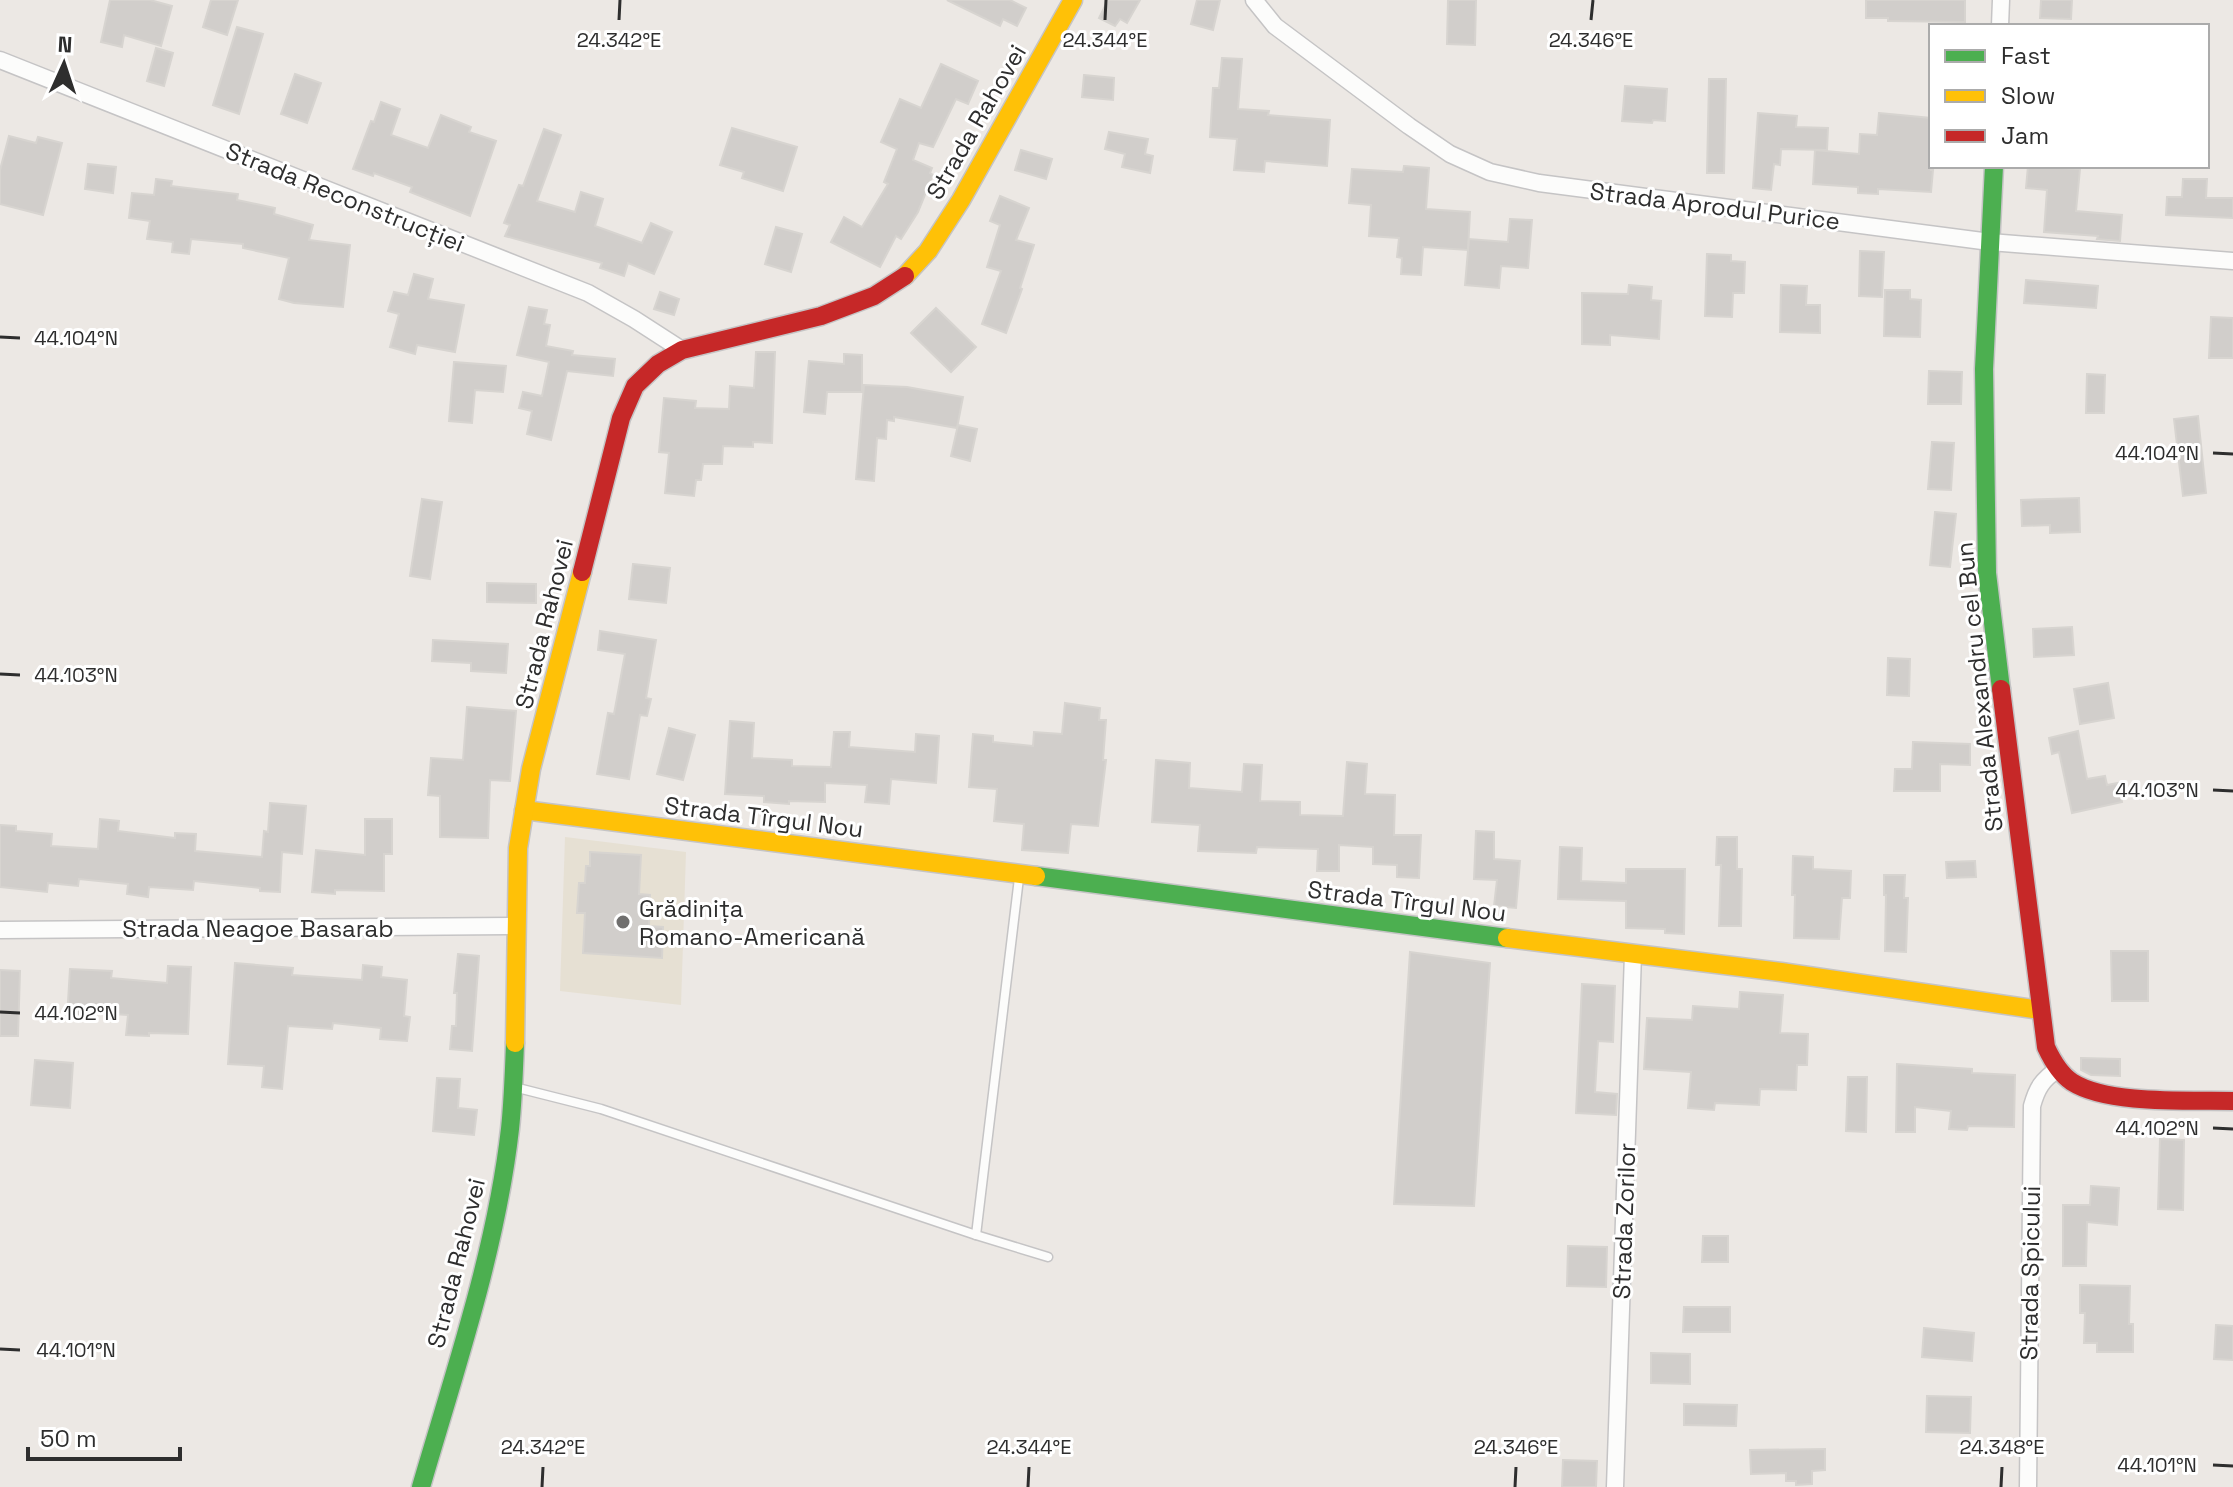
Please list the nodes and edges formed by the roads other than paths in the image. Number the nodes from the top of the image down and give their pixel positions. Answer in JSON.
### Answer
{"nodes":[{"id":1,"x":1073,"y":0,"type":"edge"},
{"id":2,"x":1254,"y":0,"type":"edge"},
{"id":3,"x":2001,"y":0,"type":"edge"},
{"id":4,"x":2000,"y":24,"type":"edge"},
{"id":5,"x":0,"y":60,"type":"edge"},
{"id":6,"x":1994,"y":168,"type":"edge"},
{"id":7,"x":1990,"y":242,"type":"junction"},
{"id":8,"x":2233,"y":261,"type":"edge"},
{"id":9,"x":682,"y":350,"type":"junction"},
{"id":10,"x":524,"y":810,"type":"junction"},
{"id":11,"x":1020,"y":874,"type":"junction"},
{"id":12,"x":517,"y":926,"type":"junction"},
{"id":13,"x":0,"y":930,"type":"edge"},
{"id":14,"x":1633,"y":954,"type":"junction"},
{"id":15,"x":2040,"y":1010,"type":"junction"},
{"id":16,"x":2058,"y":1069,"type":"junction"},
{"id":17,"x":513,"y":1087,"type":"junction"},
{"id":18,"x":2233,"y":1101,"type":"edge"},
{"id":19,"x":976,"y":1235,"type":"junction"},
{"id":20,"x":1048,"y":1257,"type":"dead end"},
{"id":21,"x":421,"y":1487,"type":"edge"},
{"id":22,"x":1615,"y":1487,"type":"edge"},
{"id":23,"x":2028,"y":1487,"type":"edge"}],
"edges":[{"from":1,"to":9,"type":"street","name":"Strada Rahovei"},
{"from":2,"to":7,"type":"street","name":"Strada Aprodul Purice"},
{"from":3,"to":4,"type":"street"},
{"from":5,"to":9,"type":"street","name":"Strada Reconstrucției"},
{"from":6,"to":7,"type":"street","name":"Strada Alexandru cel Bun"},
{"from":7,"to":8,"type":"street","name":"Strada Aprodul Purice"},
{"from":7,"to":15,"type":"street","name":"Strada Alexandru cel Bun"},
{"from":9,"to":10,"type":"street","name":"Strada Rahovei"},
{"from":10,"to":11,"type":"street","name":"Strada Tîrgul Nou"},
{"from":10,"to":12,"type":"street","name":"Strada Rahovei"},
{"from":11,"to":14,"type":"street","name":"Strada Tîrgul Nou"},
{"from":11,"to":19,"type":"lane"},
{"from":12,"to":13,"type":"street","name":"Strada Neagoe Basarab"},
{"from":12,"to":17,"type":"street","name":"Strada Rahovei"},
{"from":14,"to":15,"type":"street","name":"Strada Tîrgul Nou"},
{"from":14,"to":22,"type":"street","name":"Strada Zorilor"},
{"from":15,"to":16,"type":"street"},
{"from":16,"to":18,"type":"street"},
{"from":16,"to":23,"type":"street","name":"Strada Spicului"},
{"from":17,"to":19,"type":"lane"},
{"from":17,"to":21,"type":"street","name":"Strada Rahovei"},
{"from":19,"to":20,"type":"lane"}]}
